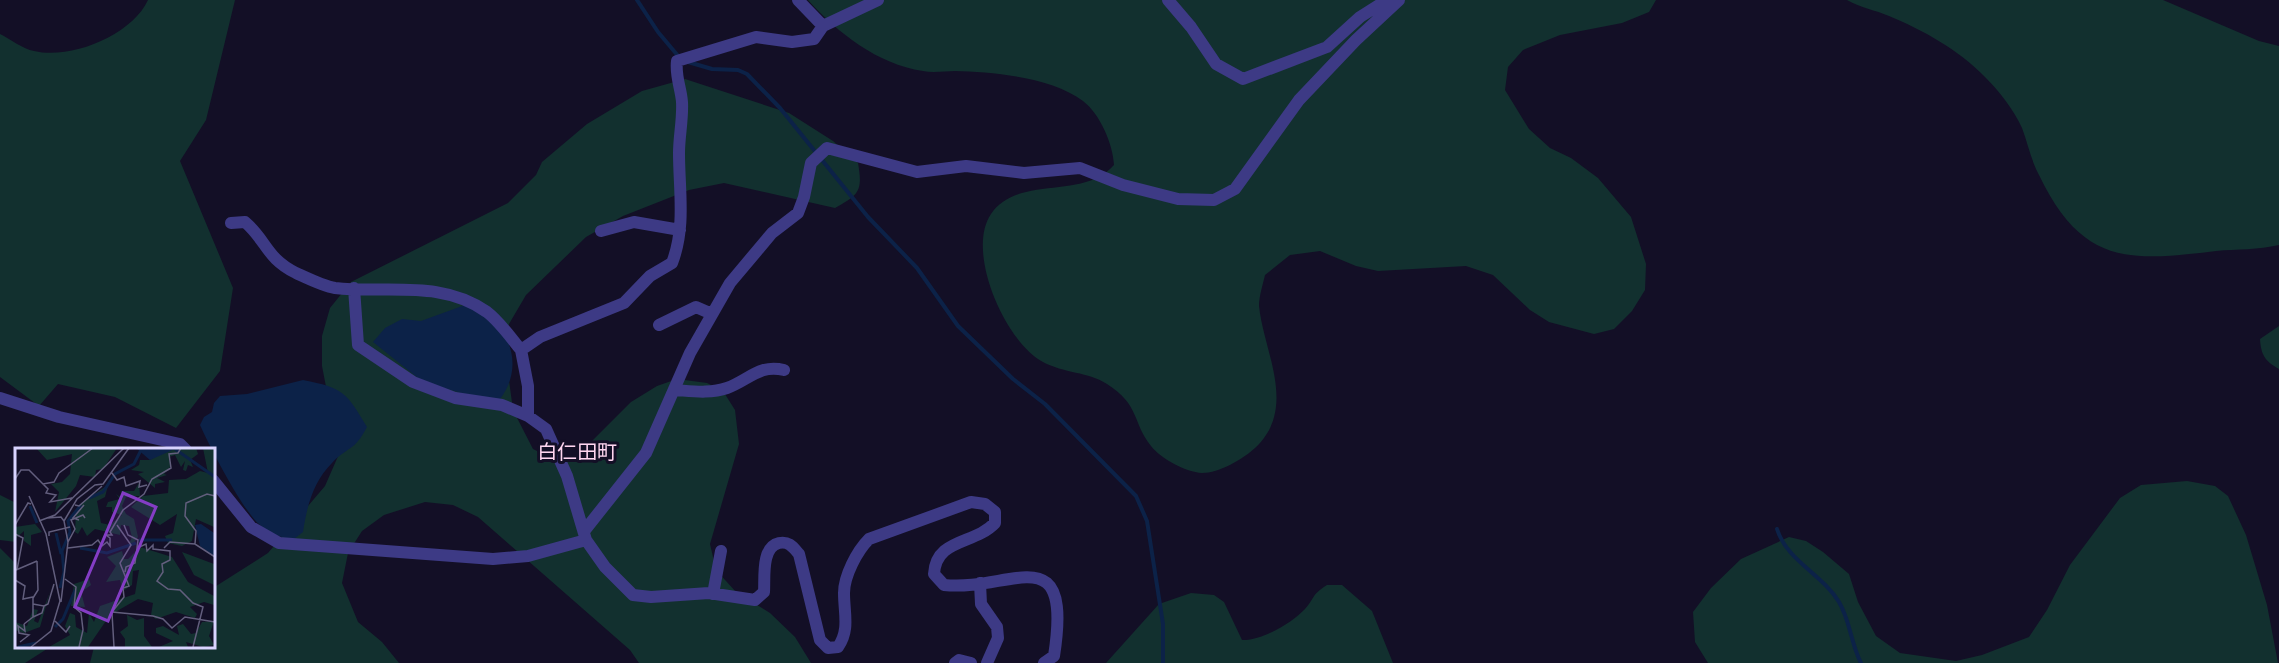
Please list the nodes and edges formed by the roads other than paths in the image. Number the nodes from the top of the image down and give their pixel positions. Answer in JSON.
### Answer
{"nodes":[{"id":1,"x":798,"y":0,"type":"edge"},
{"id":2,"x":878,"y":0,"type":"edge"},
{"id":3,"x":1168,"y":0,"type":"edge"},
{"id":4,"x":1388,"y":0,"type":"edge"},
{"id":5,"x":1399,"y":0,"type":"edge"},
{"id":6,"x":824,"y":26,"type":"junction"},
{"id":7,"x":231,"y":223,"type":"dead end"},
{"id":8,"x":680,"y":230,"type":"junction"},
{"id":9,"x":601,"y":231,"type":"dead end"},
{"id":10,"x":354,"y":288,"type":"junction"},
{"id":11,"x":712,"y":314,"type":"junction"},
{"id":12,"x":659,"y":325,"type":"dead end"},
{"id":13,"x":522,"y":350,"type":"junction"},
{"id":14,"x":784,"y":370,"type":"dead end"},
{"id":15,"x":674,"y":390,"type":"junction"},
{"id":16,"x":0,"y":398,"type":"edge"},
{"id":17,"x":528,"y":416,"type":"junction"},
{"id":18,"x":184,"y":448,"type":"edge"},
{"id":19,"x":214,"y":481,"type":"edge"},
{"id":20,"x":585,"y":535,"type":"junction"},
{"id":21,"x":721,"y":551,"type":"dead end"},
{"id":22,"x":980,"y":583,"type":"junction"},
{"id":23,"x":713,"y":594,"type":"junction"},
{"id":24,"x":955,"y":663,"type":"edge"},
{"id":25,"x":971,"y":663,"type":"edge"},
{"id":26,"x":987,"y":663,"type":"edge"},
{"id":27,"x":1044,"y":663,"type":"edge"}],
"edges":[{"from":1,"to":6,"type":"street"},
{"from":2,"to":6,"type":"street"},
{"from":3,"to":4,"type":"street"},
{"from":5,"to":11,"type":"street"},
{"from":6,"to":8,"type":"street"},
{"from":7,"to":10,"type":"street"},
{"from":8,"to":9,"type":"street"},
{"from":8,"to":13,"type":"street"},
{"from":10,"to":13,"type":"street"},
{"from":10,"to":17,"type":"street"},
{"from":11,"to":12,"type":"street"},
{"from":11,"to":15,"type":"street"},
{"from":13,"to":17,"type":"street"},
{"from":14,"to":15,"type":"street"},
{"from":15,"to":20,"type":"street"},
{"from":16,"to":18,"type":"street"},
{"from":17,"to":20,"type":"street"},
{"from":19,"to":20,"type":"street"},
{"from":20,"to":23,"type":"street"},
{"from":21,"to":23,"type":"street"},
{"from":22,"to":23,"type":"street"},
{"from":22,"to":26,"type":"street"},
{"from":22,"to":27,"type":"street"},
{"from":24,"to":25,"type":"street"}]}
